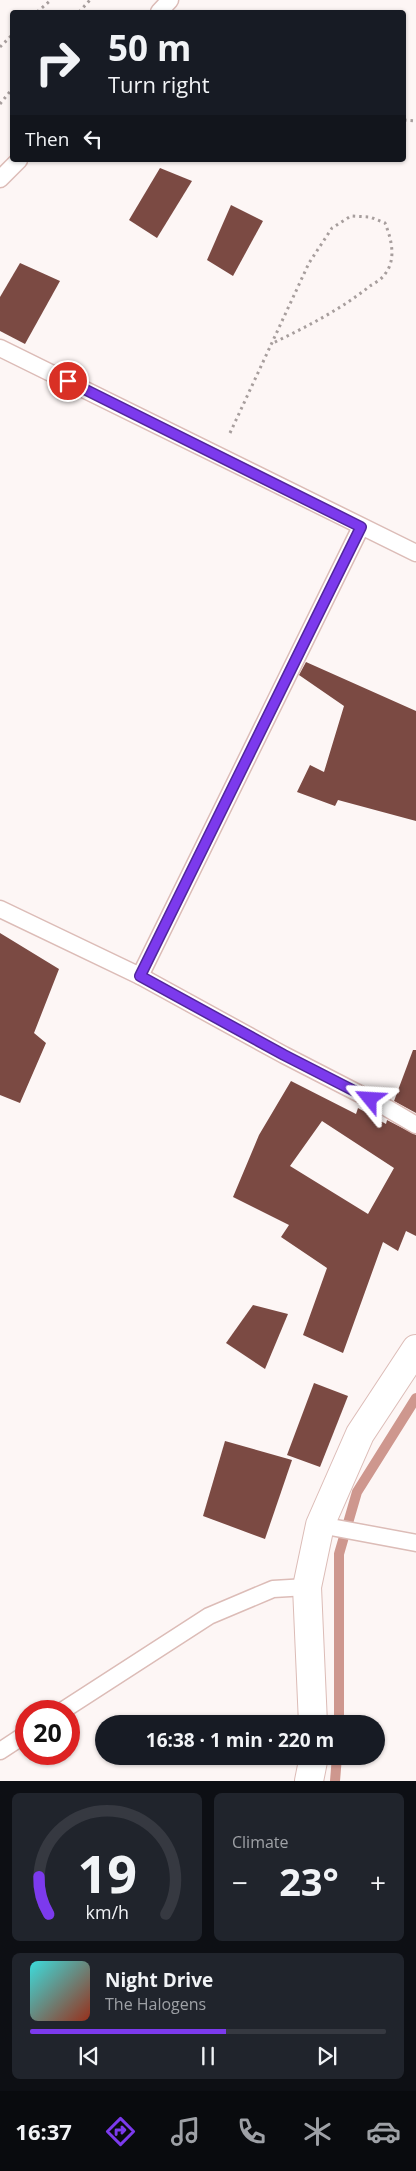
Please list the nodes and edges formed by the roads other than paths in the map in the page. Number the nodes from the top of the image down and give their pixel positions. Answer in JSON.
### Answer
{"nodes":[{"id":1,"x":170,"y":0,"type":"edge"},
{"id":2,"x":160,"y":10,"type":"edge"},
{"id":3,"x":17,"y":162,"type":"edge"},
{"id":4,"x":0,"y":179,"type":"edge"},
{"id":5,"x":0,"y":348,"type":"edge"},
{"id":6,"x":361,"y":527,"type":"junction"},
{"id":7,"x":416,"y":553,"type":"edge"},
{"id":8,"x":0,"y":909,"type":"edge"},
{"id":9,"x":140,"y":976,"type":"junction"},
{"id":10,"x":416,"y":1125,"type":"edge"},
{"id":11,"x":416,"y":1349,"type":"edge"},
{"id":12,"x":327,"y":1526,"type":"junction"},
{"id":13,"x":416,"y":1543,"type":"edge"},
{"id":14,"x":307,"y":1587,"type":"junction"},
{"id":15,"x":79,"y":1700,"type":"edge"},
{"id":16,"x":313,"y":1715,"type":"edge"},
{"id":17,"x":15,"y":1741,"type":"edge"},
{"id":18,"x":0,"y":1751,"type":"edge"},
{"id":19,"x":312,"y":1765,"type":"edge"},
{"id":20,"x":309,"y":1781,"type":"edge"}],
"edges":[{"from":1,"to":2,"type":"lane"},
{"from":3,"to":4,"type":"lane"},
{"from":5,"to":6,"type":"lane"},
{"from":6,"to":7,"type":"lane"},
{"from":6,"to":9,"type":"lane"},
{"from":8,"to":9,"type":"lane"},
{"from":9,"to":10,"type":"lane"},
{"from":11,"to":12,"type":"street"},
{"from":12,"to":13,"type":"lane"},
{"from":12,"to":14,"type":"street"},
{"from":14,"to":15,"type":"lane"},
{"from":14,"to":16,"type":"street"},
{"from":17,"to":18,"type":"lane"},
{"from":19,"to":20,"type":"street"}]}
